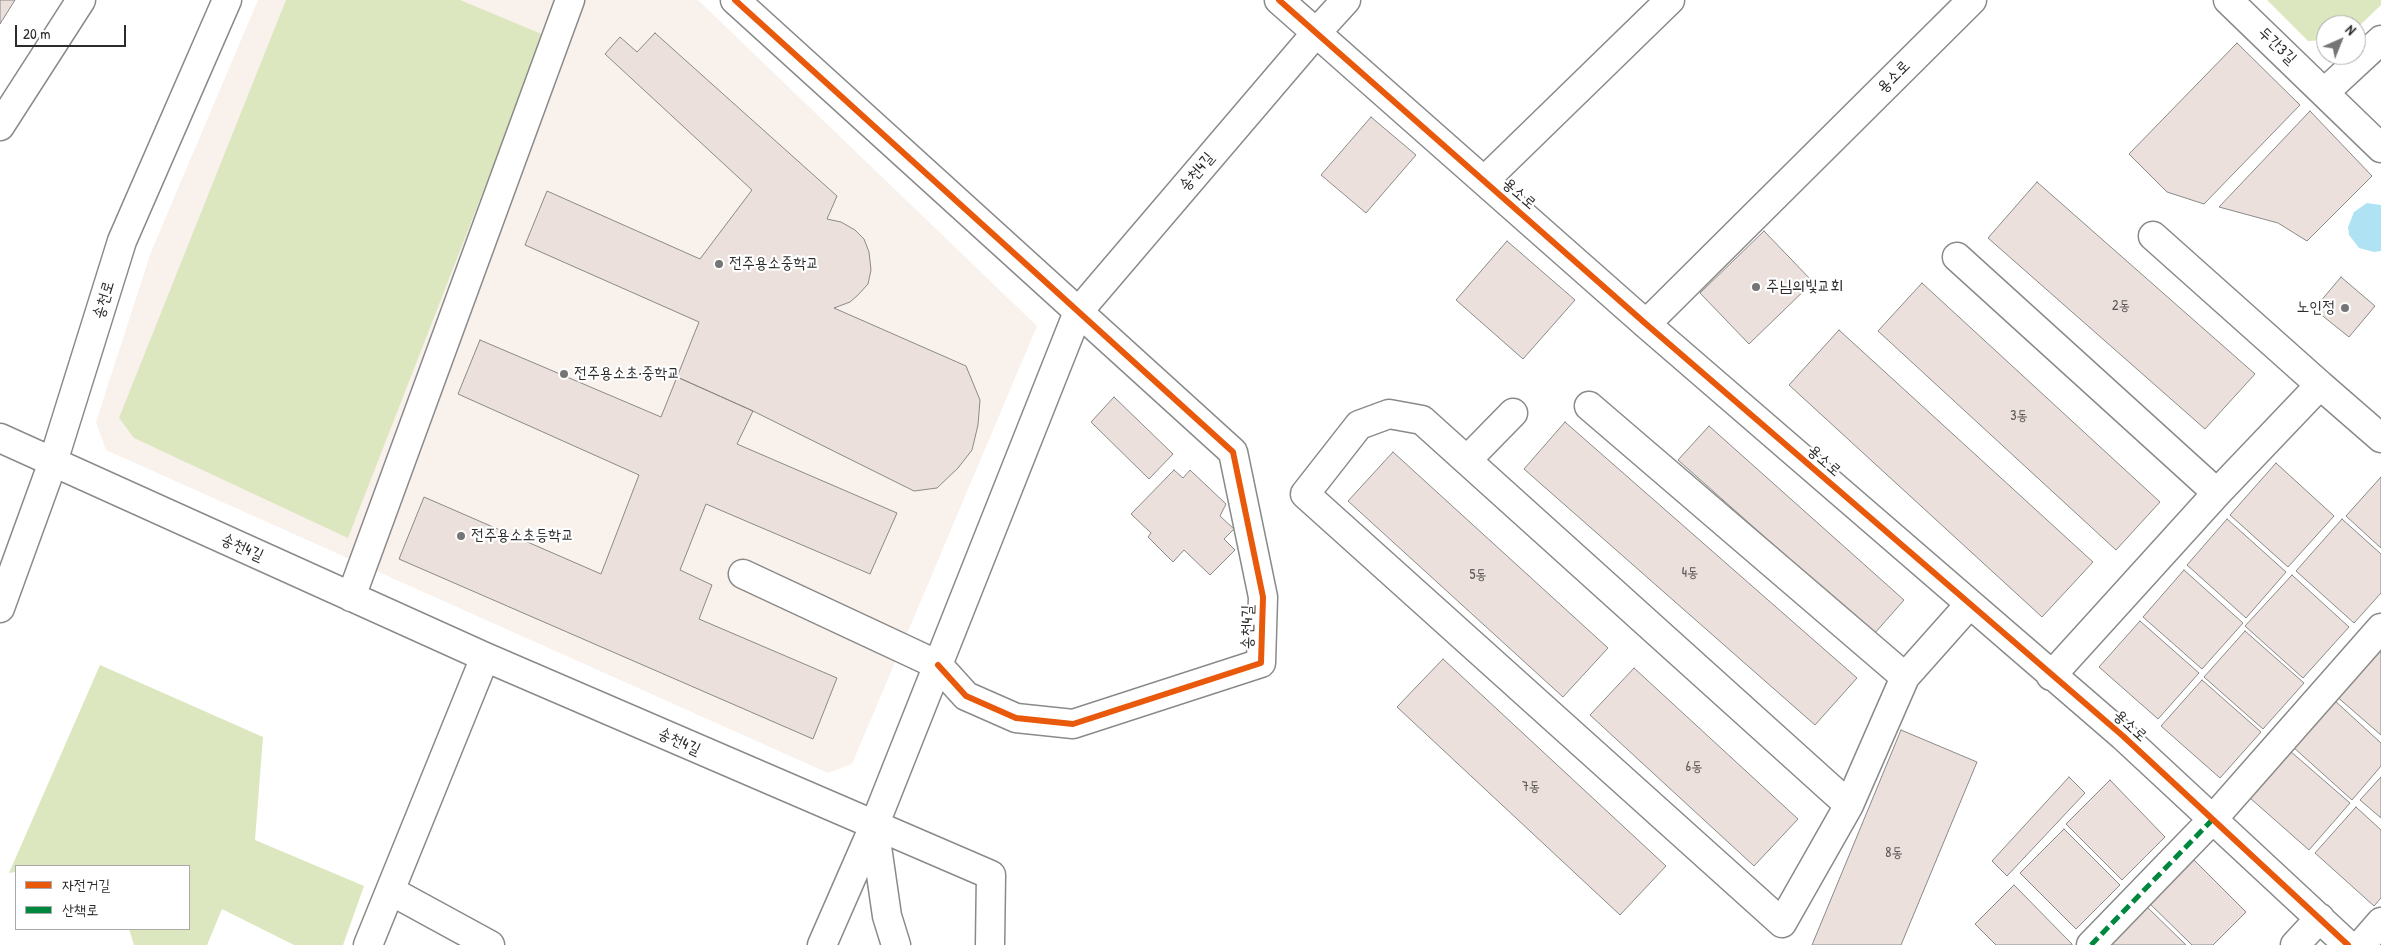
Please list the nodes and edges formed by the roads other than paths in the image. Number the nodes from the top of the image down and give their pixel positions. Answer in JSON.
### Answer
{"nodes":[{"id":1,"x":81,"y":0,"type":"edge"},
{"id":2,"x":227,"y":0,"type":"edge"},
{"id":3,"x":570,"y":0,"type":"edge"},
{"id":4,"x":735,"y":0,"type":"edge"},
{"id":5,"x":1279,"y":0,"type":"edge"},
{"id":6,"x":1346,"y":0,"type":"edge"},
{"id":7,"x":1670,"y":0,"type":"edge"},
{"id":8,"x":1972,"y":0,"type":"edge"},
{"id":9,"x":2228,"y":0,"type":"edge"},
{"id":10,"x":1316,"y":33,"type":"junction"},
{"id":11,"x":2381,"y":40,"type":"edge"},
{"id":12,"x":2325,"y":92,"type":"junction"},
{"id":13,"x":0,"y":126,"type":"edge"},
{"id":14,"x":2381,"y":148,"type":"edge"},
{"id":15,"x":1484,"y":181,"type":"junction"},
{"id":16,"x":2153,"y":236,"type":"dead end"},
{"id":17,"x":1957,"y":257,"type":"dead end"},
{"id":18,"x":1078,"y":312,"type":"junction"},
{"id":19,"x":1646,"y":324,"type":"junction"},
{"id":20,"x":2320,"y":385,"type":"junction"},
{"id":21,"x":1589,"y":406,"type":"dead end"},
{"id":22,"x":1513,"y":413,"type":"dead end"},
{"id":23,"x":0,"y":438,"type":"edge"},
{"id":24,"x":2381,"y":438,"type":"edge"},
{"id":25,"x":1467,"y":460,"type":"junction"},
{"id":26,"x":52,"y":462,"type":"junction"},
{"id":27,"x":2217,"y":493,"type":"junction"},
{"id":28,"x":743,"y":574,"type":"dead end"},
{"id":29,"x":351,"y":596,"type":"junction"},
{"id":30,"x":1970,"y":605,"type":"junction"},
{"id":31,"x":0,"y":608,"type":"edge"},
{"id":32,"x":2381,"y":628,"type":"edge"},
{"id":33,"x":485,"y":657,"type":"junction"},
{"id":34,"x":938,"y":665,"type":"junction"},
{"id":35,"x":2052,"y":676,"type":"junction"},
{"id":36,"x":1905,"y":678,"type":"junction"},
{"id":37,"x":1849,"y":805,"type":"junction"},
{"id":38,"x":2212,"y":820,"type":"junction"},
{"id":39,"x":874,"y":826,"type":"junction"},
{"id":40,"x":391,"y":891,"type":"junction"},
{"id":41,"x":2320,"y":918,"type":"junction"},
{"id":42,"x":2381,"y":922,"type":"edge"},
{"id":43,"x":368,"y":945,"type":"edge"},
{"id":44,"x":490,"y":945,"type":"edge"},
{"id":45,"x":822,"y":945,"type":"edge"},
{"id":46,"x":896,"y":945,"type":"edge"},
{"id":47,"x":990,"y":945,"type":"edge"},
{"id":48,"x":2091,"y":945,"type":"edge"},
{"id":49,"x":2295,"y":945,"type":"edge"},
{"id":50,"x":2348,"y":945,"type":"edge"},
{"id":51,"x":2360,"y":945,"type":"edge"}],
"edges":[{"from":1,"to":13,"type":"street"},
{"from":2,"to":26,"type":"street","name":"송천로"},
{"from":3,"to":29,"type":"street"},
{"from":4,"to":18,"type":"street"},
{"from":5,"to":10,"type":"street","name":"용소로"},
{"from":6,"to":10,"type":"street","name":"송천4길"},
{"from":7,"to":15,"type":"street"},
{"from":8,"to":19,"type":"street","name":"용소로"},
{"from":9,"to":12,"type":"street","name":"두간3길"},
{"from":10,"to":15,"type":"street","name":"용소로"},
{"from":10,"to":18,"type":"street","name":"송천4길"},
{"from":11,"to":12,"type":"street"},
{"from":12,"to":14,"type":"street","name":"두간3길"},
{"from":15,"to":19,"type":"street","name":"용소로"},
{"from":16,"to":20,"type":"street"},
{"from":17,"to":27,"type":"street"},
{"from":18,"to":34,"type":"street","name":"송천4길"},
{"from":18,"to":34,"type":"street","name":"송천4길"},
{"from":19,"to":30,"type":"street","name":"용소로"},
{"from":20,"to":24,"type":"street"},
{"from":20,"to":27,"type":"street"},
{"from":21,"to":36,"type":"street"},
{"from":22,"to":25,"type":"street"},
{"from":23,"to":26,"type":"street","name":"송천4길"},
{"from":25,"to":37,"type":"street"},
{"from":25,"to":37,"type":"street"},
{"from":26,"to":29,"type":"street","name":"송천4길"},
{"from":26,"to":31,"type":"street","name":"송천로"},
{"from":27,"to":35,"type":"street"},
{"from":28,"to":34,"type":"street"},
{"from":29,"to":33,"type":"street","name":"송천4길"},
{"from":30,"to":35,"type":"street","name":"용소로"},
{"from":30,"to":36,"type":"street"},
{"from":32,"to":38,"type":"street"},
{"from":33,"to":39,"type":"street","name":"송천4길"},
{"from":33,"to":40,"type":"street"},
{"from":34,"to":39,"type":"street","name":"송천4길"},
{"from":35,"to":38,"type":"street","name":"용소로"},
{"from":36,"to":37,"type":"street"},
{"from":38,"to":41,"type":"street","name":"용소로"},
{"from":38,"to":48,"type":"street"},
{"from":39,"to":45,"type":"street","name":"송천4길"},
{"from":39,"to":46,"type":"street","name":"송천4길"},
{"from":39,"to":47,"type":"street"},
{"from":40,"to":43,"type":"street"},
{"from":40,"to":44,"type":"street"},
{"from":41,"to":49,"type":"street"},
{"from":41,"to":50,"type":"street","name":"용소로"},
{"from":42,"to":51,"type":"street"}]}
